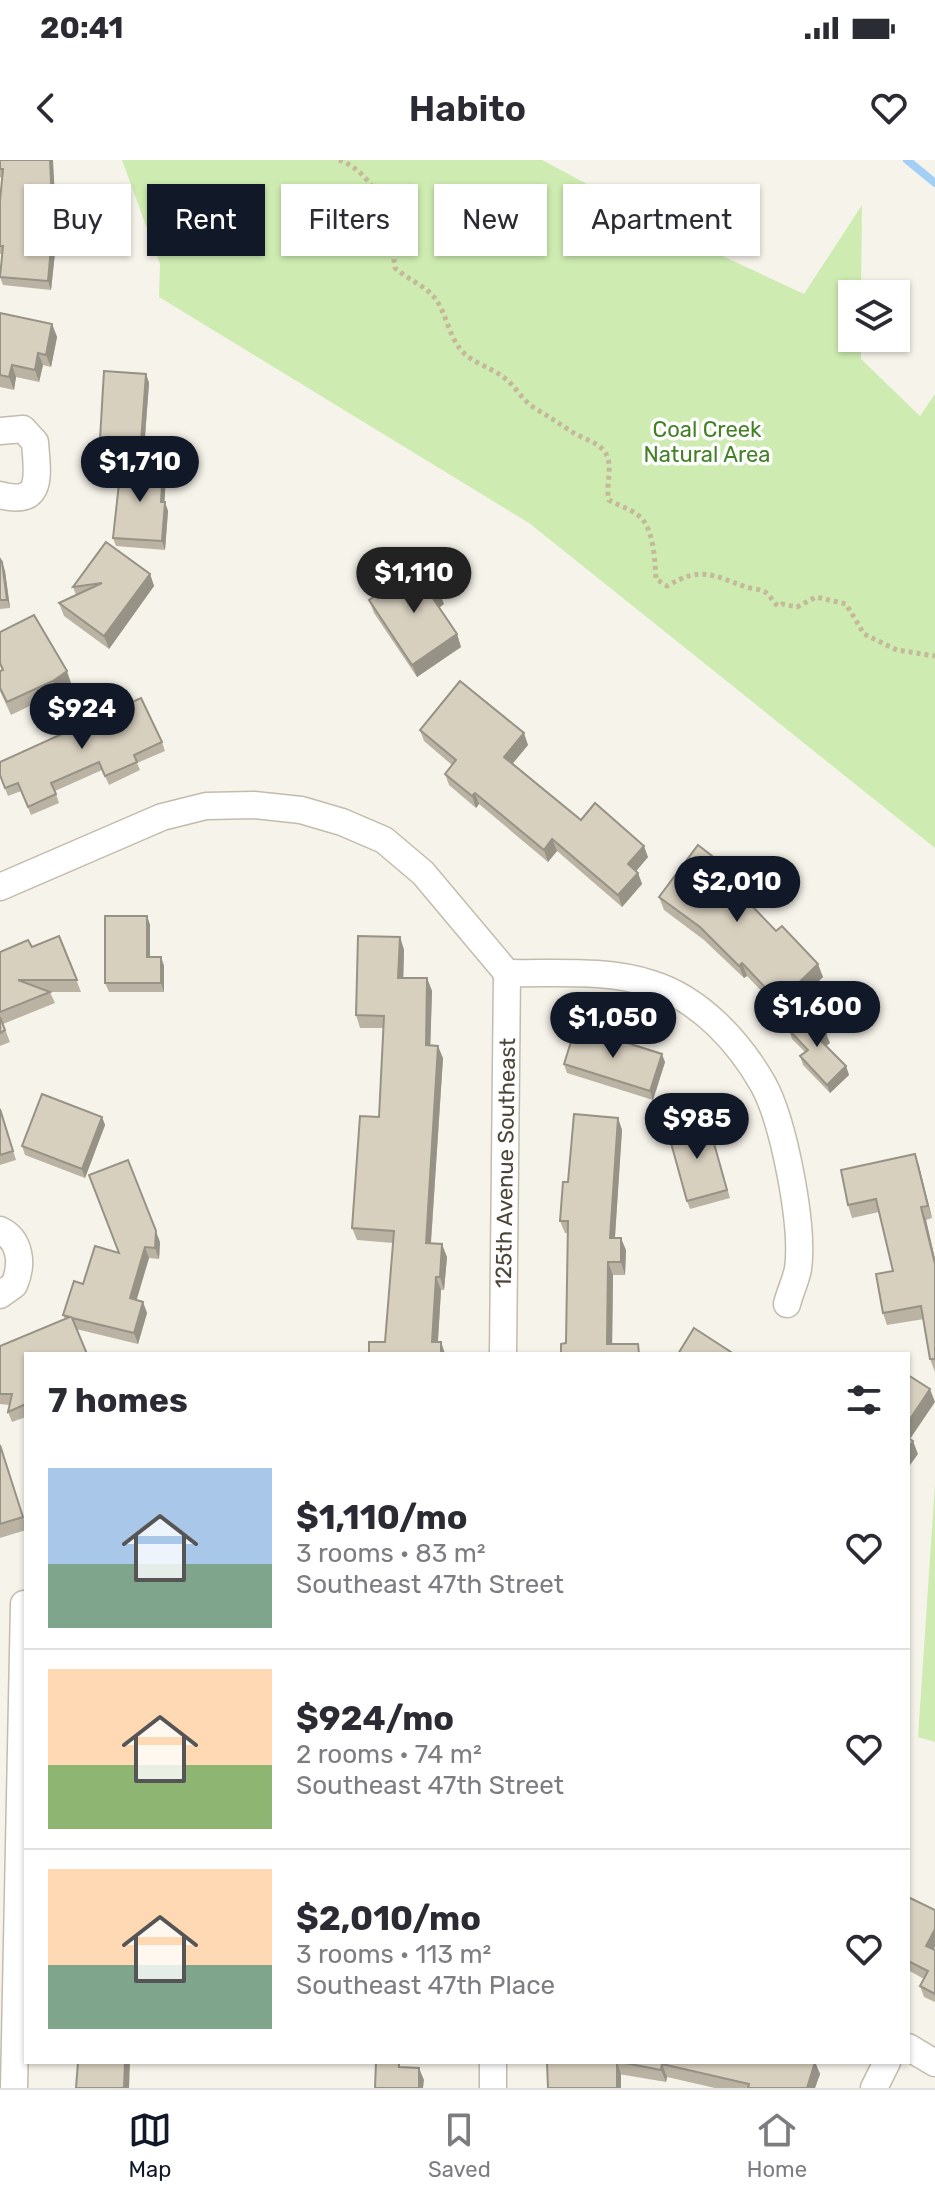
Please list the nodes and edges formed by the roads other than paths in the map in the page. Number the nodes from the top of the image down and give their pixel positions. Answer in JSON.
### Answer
{"nodes":[{"id":1,"x":0,"y":431,"type":"edge"},
{"id":2,"x":0,"y":495,"type":"edge"},
{"id":3,"x":0,"y":886,"type":"edge"},
{"id":4,"x":507,"y":973,"type":"junction"},
{"id":5,"x":0,"y":1230,"type":"edge"},
{"id":6,"x":0,"y":1295,"type":"edge"},
{"id":7,"x":787,"y":1304,"type":"dead end"},
{"id":8,"x":503,"y":1352,"type":"edge"},
{"id":9,"x":24,"y":1604,"type":"dead end"},
{"id":10,"x":8,"y":1915,"type":"edge"},
{"id":11,"x":910,"y":2048,"type":"edge"},
{"id":12,"x":935,"y":2063,"type":"edge"},
{"id":13,"x":493,"y":2064,"type":"edge"},
{"id":14,"x":886,"y":2064,"type":"edge"},
{"id":15,"x":14,"y":2088,"type":"edge"},
{"id":16,"x":493,"y":2088,"type":"edge"},
{"id":17,"x":874,"y":2088,"type":"edge"}],
"edges":[{"from":1,"to":2,"type":"street"},
{"from":3,"to":4,"type":"street"},
{"from":4,"to":7,"type":"street"},
{"from":4,"to":8,"type":"street","name":"125th Avenue Southeast"},
{"from":5,"to":6,"type":"street"},
{"from":9,"to":10,"type":"street"},
{"from":10,"to":15,"type":"street"},
{"from":11,"to":12,"type":"street"},
{"from":13,"to":16,"type":"street"},
{"from":14,"to":17,"type":"street"}]}
